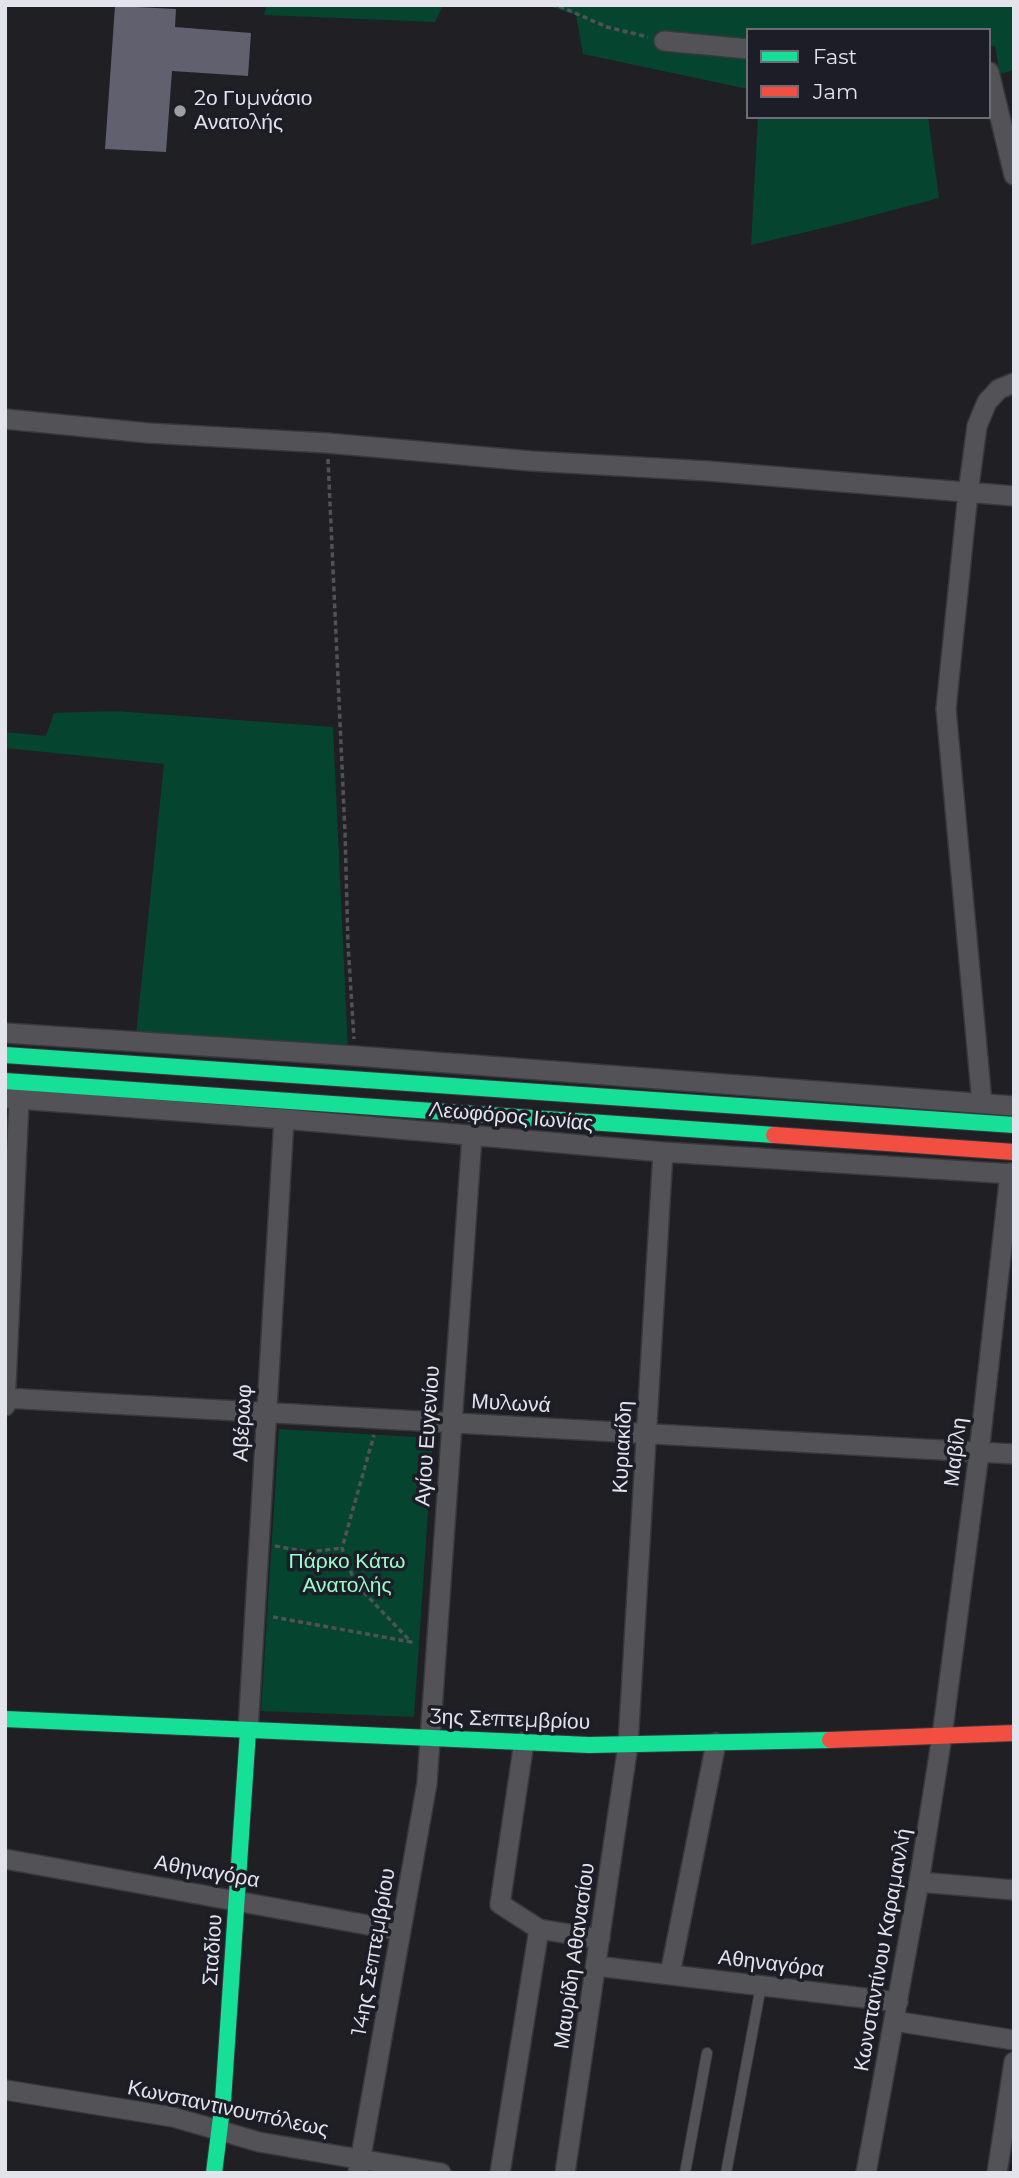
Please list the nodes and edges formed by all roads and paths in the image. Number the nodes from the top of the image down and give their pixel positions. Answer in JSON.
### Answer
{"nodes":[{"id":1,"x":551,"y":5,"type":"edge"},
{"id":2,"x":664,"y":41,"type":"joint"},
{"id":3,"x":746,"y":49,"type":"edge"},
{"id":4,"x":991,"y":80,"type":"edge"},
{"id":5,"x":1014,"y":175,"type":"edge"},
{"id":6,"x":1014,"y":383,"type":"edge"},
{"id":7,"x":5,"y":419,"type":"edge"},
{"id":8,"x":327,"y":443,"type":"junction"},
{"id":9,"x":968,"y":492,"type":"junction"},
{"id":10,"x":1014,"y":496,"type":"edge"},
{"id":11,"x":5,"y":1033,"type":"edge"},
{"id":12,"x":5,"y":1055,"type":"edge"},
{"id":13,"x":356,"y":1056,"type":"junction"},
{"id":14,"x":5,"y":1081,"type":"edge"},
{"id":15,"x":12,"y":1099,"type":"edge"},
{"id":16,"x":982,"y":1103,"type":"junction"},
{"id":17,"x":1014,"y":1106,"type":"edge"},
{"id":18,"x":284,"y":1119,"type":"junction"},
{"id":19,"x":1014,"y":1125,"type":"edge"},
{"id":20,"x":472,"y":1136,"type":"junction"},
{"id":21,"x":663,"y":1152,"type":"junction"},
{"id":22,"x":1014,"y":1152,"type":"edge"},
{"id":23,"x":1012,"y":1174,"type":"edge"},
{"id":24,"x":5,"y":1398,"type":"edge"},
{"id":25,"x":5,"y":1406,"type":"edge"},
{"id":26,"x":267,"y":1413,"type":"junction"},
{"id":27,"x":378,"y":1419,"type":"junction"},
{"id":28,"x":452,"y":1424,"type":"junction"},
{"id":29,"x":647,"y":1434,"type":"junction"},
{"id":30,"x":979,"y":1453,"type":"junction"},
{"id":31,"x":1014,"y":1454,"type":"edge"},
{"id":32,"x":259,"y":1545,"type":"junction"},
{"id":33,"x":342,"y":1548,"type":"junction"},
{"id":34,"x":255,"y":1614,"type":"junction"},
{"id":35,"x":5,"y":1719,"type":"edge"},
{"id":36,"x":248,"y":1731,"type":"junction"},
{"id":37,"x":1014,"y":1733,"type":"edge"},
{"id":38,"x":942,"y":1736,"type":"junction"},
{"id":39,"x":430,"y":1738,"type":"junction"},
{"id":40,"x":524,"y":1742,"type":"junction"},
{"id":41,"x":716,"y":1743,"type":"junction"},
{"id":42,"x":628,"y":1745,"type":"junction"},
{"id":43,"x":5,"y":1858,"type":"edge"},
{"id":44,"x":919,"y":1882,"type":"junction"},
{"id":45,"x":1014,"y":1890,"type":"edge"},
{"id":46,"x":237,"y":1901,"type":"junction"},
{"id":47,"x":538,"y":1929,"type":"junction"},
{"id":48,"x":401,"y":1931,"type":"junction"},
{"id":49,"x":600,"y":1939,"type":"junction"},
{"id":50,"x":596,"y":1966,"type":"junction"},
{"id":51,"x":670,"y":1974,"type":"junction"},
{"id":52,"x":761,"y":1986,"type":"junction"},
{"id":53,"x":896,"y":2011,"type":"junction"},
{"id":54,"x":1014,"y":2040,"type":"edge"},
{"id":55,"x":707,"y":2053,"type":"dead end"},
{"id":56,"x":1014,"y":2062,"type":"edge"},
{"id":57,"x":5,"y":2090,"type":"edge"},
{"id":58,"x":220,"y":2131,"type":"junction"},
{"id":59,"x":359,"y":2166,"type":"edge"},
{"id":60,"x":214,"y":2173,"type":"edge"},
{"id":61,"x":441,"y":2173,"type":"edge"},
{"id":62,"x":500,"y":2173,"type":"edge"},
{"id":63,"x":565,"y":2173,"type":"edge"},
{"id":64,"x":685,"y":2173,"type":"edge"},
{"id":65,"x":726,"y":2173,"type":"edge"},
{"id":66,"x":866,"y":2173,"type":"edge"},
{"id":67,"x":997,"y":2173,"type":"edge"}],
"edges":[{"from":1,"to":2,"type":"path"},
{"from":2,"to":3,"type":"street"},
{"from":4,"to":5,"type":"street"},
{"from":6,"to":9,"type":"street"},
{"from":7,"to":8,"type":"street"},
{"from":8,"to":9,"type":"street"},
{"from":8,"to":13,"type":"path"},
{"from":9,"to":10,"type":"street"},
{"from":9,"to":16,"type":"street"},
{"from":11,"to":13,"type":"street"},
{"from":12,"to":19,"type":"street","name":"Λεωφόρος Ιωνίας"},
{"from":13,"to":16,"type":"street"},
{"from":14,"to":22,"type":"street","name":"Λεωφόρος Ιωνίας"},
{"from":15,"to":18,"type":"street","name":"Λεωφόρος Ιωνίας"},
{"from":15,"to":24,"type":"street"},
{"from":16,"to":17,"type":"street"},
{"from":18,"to":20,"type":"street","name":"Λεωφόρος Ιωνίας"},
{"from":18,"to":26,"type":"street","name":"Αβέρωφ"},
{"from":20,"to":21,"type":"street","name":"Λεωφόρος Ιωνίας"},
{"from":20,"to":28,"type":"street","name":"Αγίου Ευγενίου"},
{"from":21,"to":23,"type":"street","name":"Λεωφόρος Ιωνίας"},
{"from":21,"to":29,"type":"street","name":"Κυριακίδη"},
{"from":23,"to":30,"type":"street","name":"Μαβίλη"},
{"from":24,"to":25,"type":"street"},
{"from":24,"to":26,"type":"street","name":"Μυλωνά"},
{"from":26,"to":27,"type":"street","name":"Μυλωνά"},
{"from":26,"to":32,"type":"street","name":"Αβέρωφ"},
{"from":27,"to":28,"type":"street","name":"Μυλωνά"},
{"from":27,"to":33,"type":"path"},
{"from":28,"to":29,"type":"street","name":"Μυλωνά"},
{"from":28,"to":39,"type":"street","name":"Αγίου Ευγενίου"},
{"from":29,"to":30,"type":"street","name":"Μυλωνά"},
{"from":29,"to":42,"type":"street","name":"Κυριακίδη"},
{"from":30,"to":31,"type":"street","name":"Μυλωνά"},
{"from":30,"to":38,"type":"street","name":"Μαβίλη"},
{"from":32,"to":33,"type":"path"},
{"from":32,"to":34,"type":"street","name":"Αβέρωφ"},
{"from":33,"to":34,"type":"path"},
{"from":34,"to":36,"type":"street","name":"Αβέρωφ"},
{"from":35,"to":36,"type":"street","name":"3ης Σεπτεμβρίου"},
{"from":36,"to":39,"type":"street","name":"3ης Σεπτεμβρίου"},
{"from":36,"to":46,"type":"street","name":"Σταδίου"},
{"from":37,"to":38,"type":"street","name":"3ης Σεπτεμβρίου"},
{"from":38,"to":41,"type":"street","name":"3ης Σεπτεμβρίου"},
{"from":38,"to":44,"type":"street","name":"Κωνσταντίνου Καραμανλή"},
{"from":39,"to":40,"type":"street","name":"3ης Σεπτεμβρίου"},
{"from":39,"to":48,"type":"street","name":"14ης Σεπτεμβρίου"},
{"from":40,"to":42,"type":"street","name":"3ης Σεπτεμβρίου"},
{"from":40,"to":47,"type":"street"},
{"from":41,"to":42,"type":"street","name":"3ης Σεπτεμβρίου"},
{"from":41,"to":51,"type":"street"},
{"from":42,"to":49,"type":"street","name":"Μαυρίδη Αθανασίου"},
{"from":43,"to":46,"type":"street","name":"Αθηναγόρα"},
{"from":44,"to":45,"type":"street"},
{"from":44,"to":53,"type":"street","name":"Κωνσταντίνου Καραμανλή"},
{"from":46,"to":48,"type":"street","name":"Αθηναγόρα"},
{"from":46,"to":58,"type":"street","name":"Σταδίου"},
{"from":47,"to":49,"type":"street"},
{"from":47,"to":62,"type":"street"},
{"from":48,"to":59,"type":"street","name":"14ης Σεπτεμβρίου"},
{"from":49,"to":50,"type":"street","name":"Μαυρίδη Αθανασίου"},
{"from":50,"to":51,"type":"street","name":"Αθηναγόρα"},
{"from":50,"to":63,"type":"street","name":"Μαυρίδη Αθανασίου"},
{"from":51,"to":52,"type":"street","name":"Αθηναγόρα"},
{"from":52,"to":53,"type":"street","name":"Αθηναγόρα"},
{"from":52,"to":65,"type":"lane"},
{"from":53,"to":54,"type":"street","name":"Αθηναγόρα"},
{"from":53,"to":66,"type":"street","name":"Κωνσταντίνου Καραμανλή"},
{"from":55,"to":64,"type":"lane"},
{"from":56,"to":67,"type":"street"},
{"from":57,"to":58,"type":"street","name":"Κωνσταντινουπόλεως"},
{"from":58,"to":59,"type":"street","name":"Κωνσταντινουπόλεως"},
{"from":58,"to":60,"type":"street","name":"Σταδίου"},
{"from":59,"to":61,"type":"street","name":"Κωνσταντινουπόλεως"}]}
